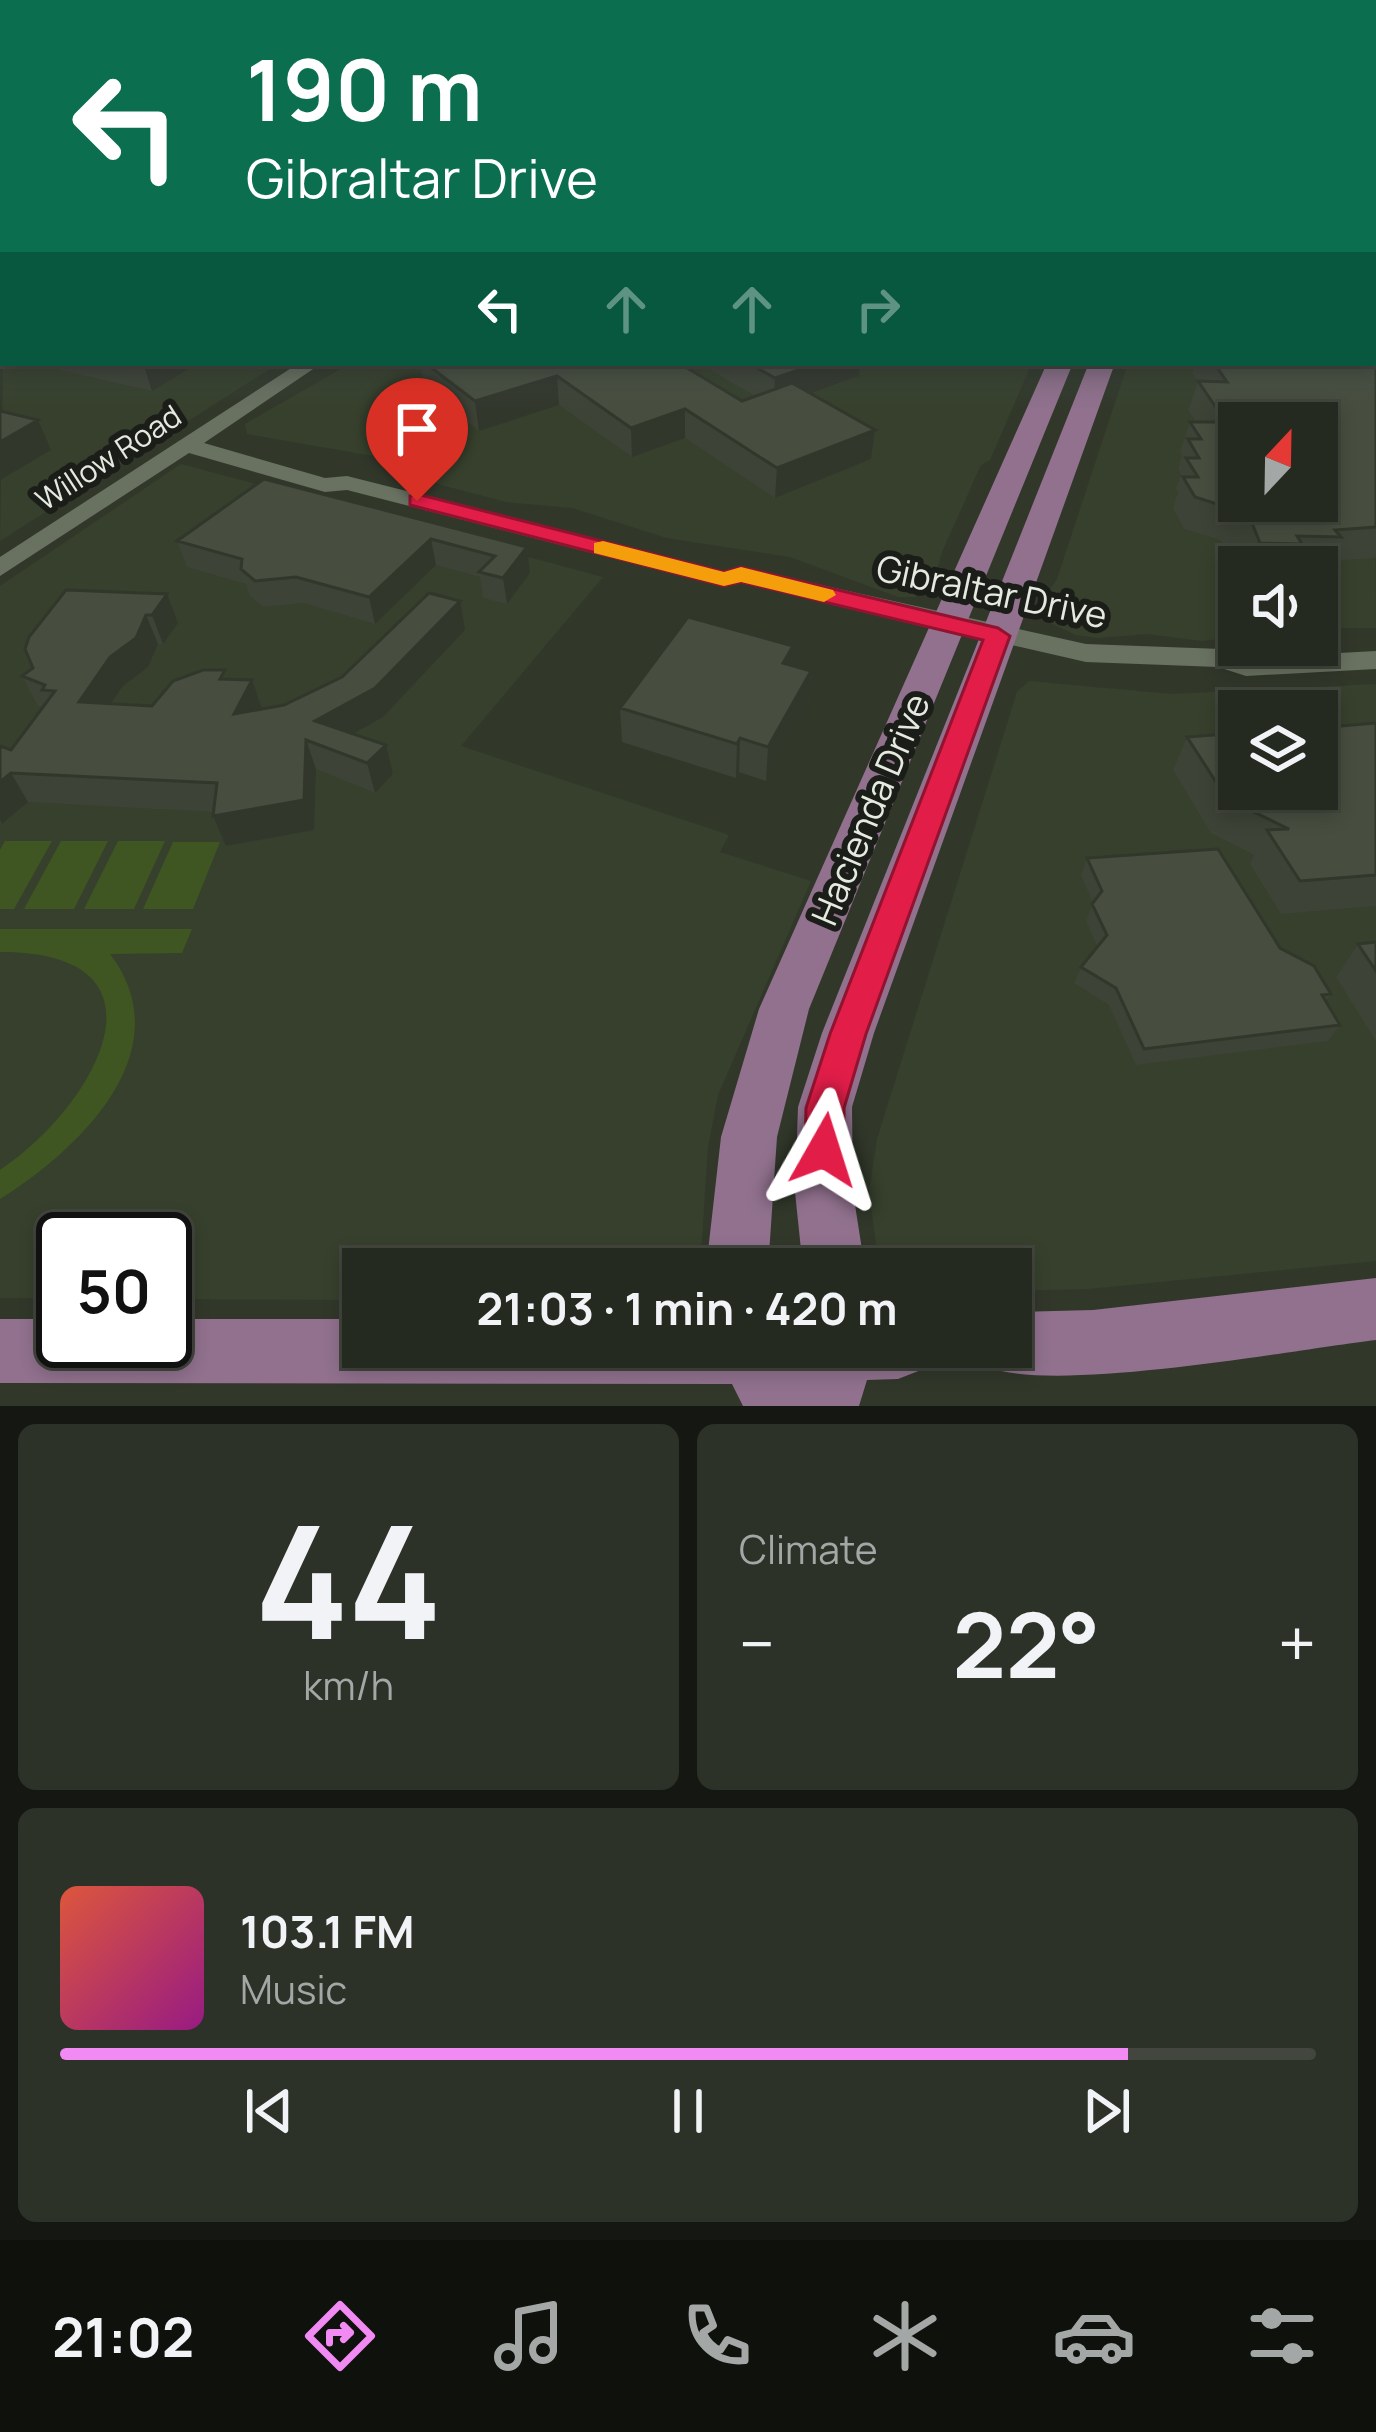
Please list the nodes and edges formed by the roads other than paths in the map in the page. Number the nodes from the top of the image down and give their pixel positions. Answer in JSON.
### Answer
{"nodes":[{"id":1,"x":284,"y":366,"type":"edge"},
{"id":2,"x":306,"y":366,"type":"edge"},
{"id":3,"x":1059,"y":366,"type":"edge"},
{"id":4,"x":1101,"y":366,"type":"edge"},
{"id":5,"x":179,"y":441,"type":"junction"},
{"id":6,"x":0,"y":547,"type":"edge"},
{"id":7,"x":0,"y":568,"type":"edge"},
{"id":8,"x":944,"y":634,"type":"junction"},
{"id":9,"x":994,"y":646,"type":"junction"},
{"id":10,"x":1376,"y":660,"type":"edge"},
{"id":11,"x":738,"y":1248,"type":"edge"},
{"id":12,"x":831,"y":1248,"type":"edge"},
{"id":13,"x":1376,"y":1309,"type":"edge"},
{"id":14,"x":1032,"y":1343,"type":"edge"},
{"id":15,"x":0,"y":1351,"type":"edge"},
{"id":16,"x":342,"y":1359,"type":"edge"}],
"edges":[{"from":1,"to":5,"type":"street","name":"Willow Road"},
{"from":2,"to":5,"type":"street","name":"Willow Road"},
{"from":3,"to":8,"type":"main road","name":"Hacienda Drive"},
{"from":4,"to":9,"type":"main road","name":"Hacienda Drive"},
{"from":5,"to":6,"type":"street","name":"Willow Road"},
{"from":5,"to":7,"type":"street","name":"Willow Road"},
{"from":5,"to":8,"type":"street","name":"Gibraltar Drive"},
{"from":8,"to":9,"type":"street","name":"Gibraltar Drive"},
{"from":8,"to":11,"type":"main road","name":"Hacienda Drive"},
{"from":9,"to":10,"type":"street","name":"Gibraltar Drive"},
{"from":9,"to":12,"type":"main road","name":"Hacienda Drive"},
{"from":13,"to":14,"type":"main road"},
{"from":15,"to":16,"type":"main road"}]}
